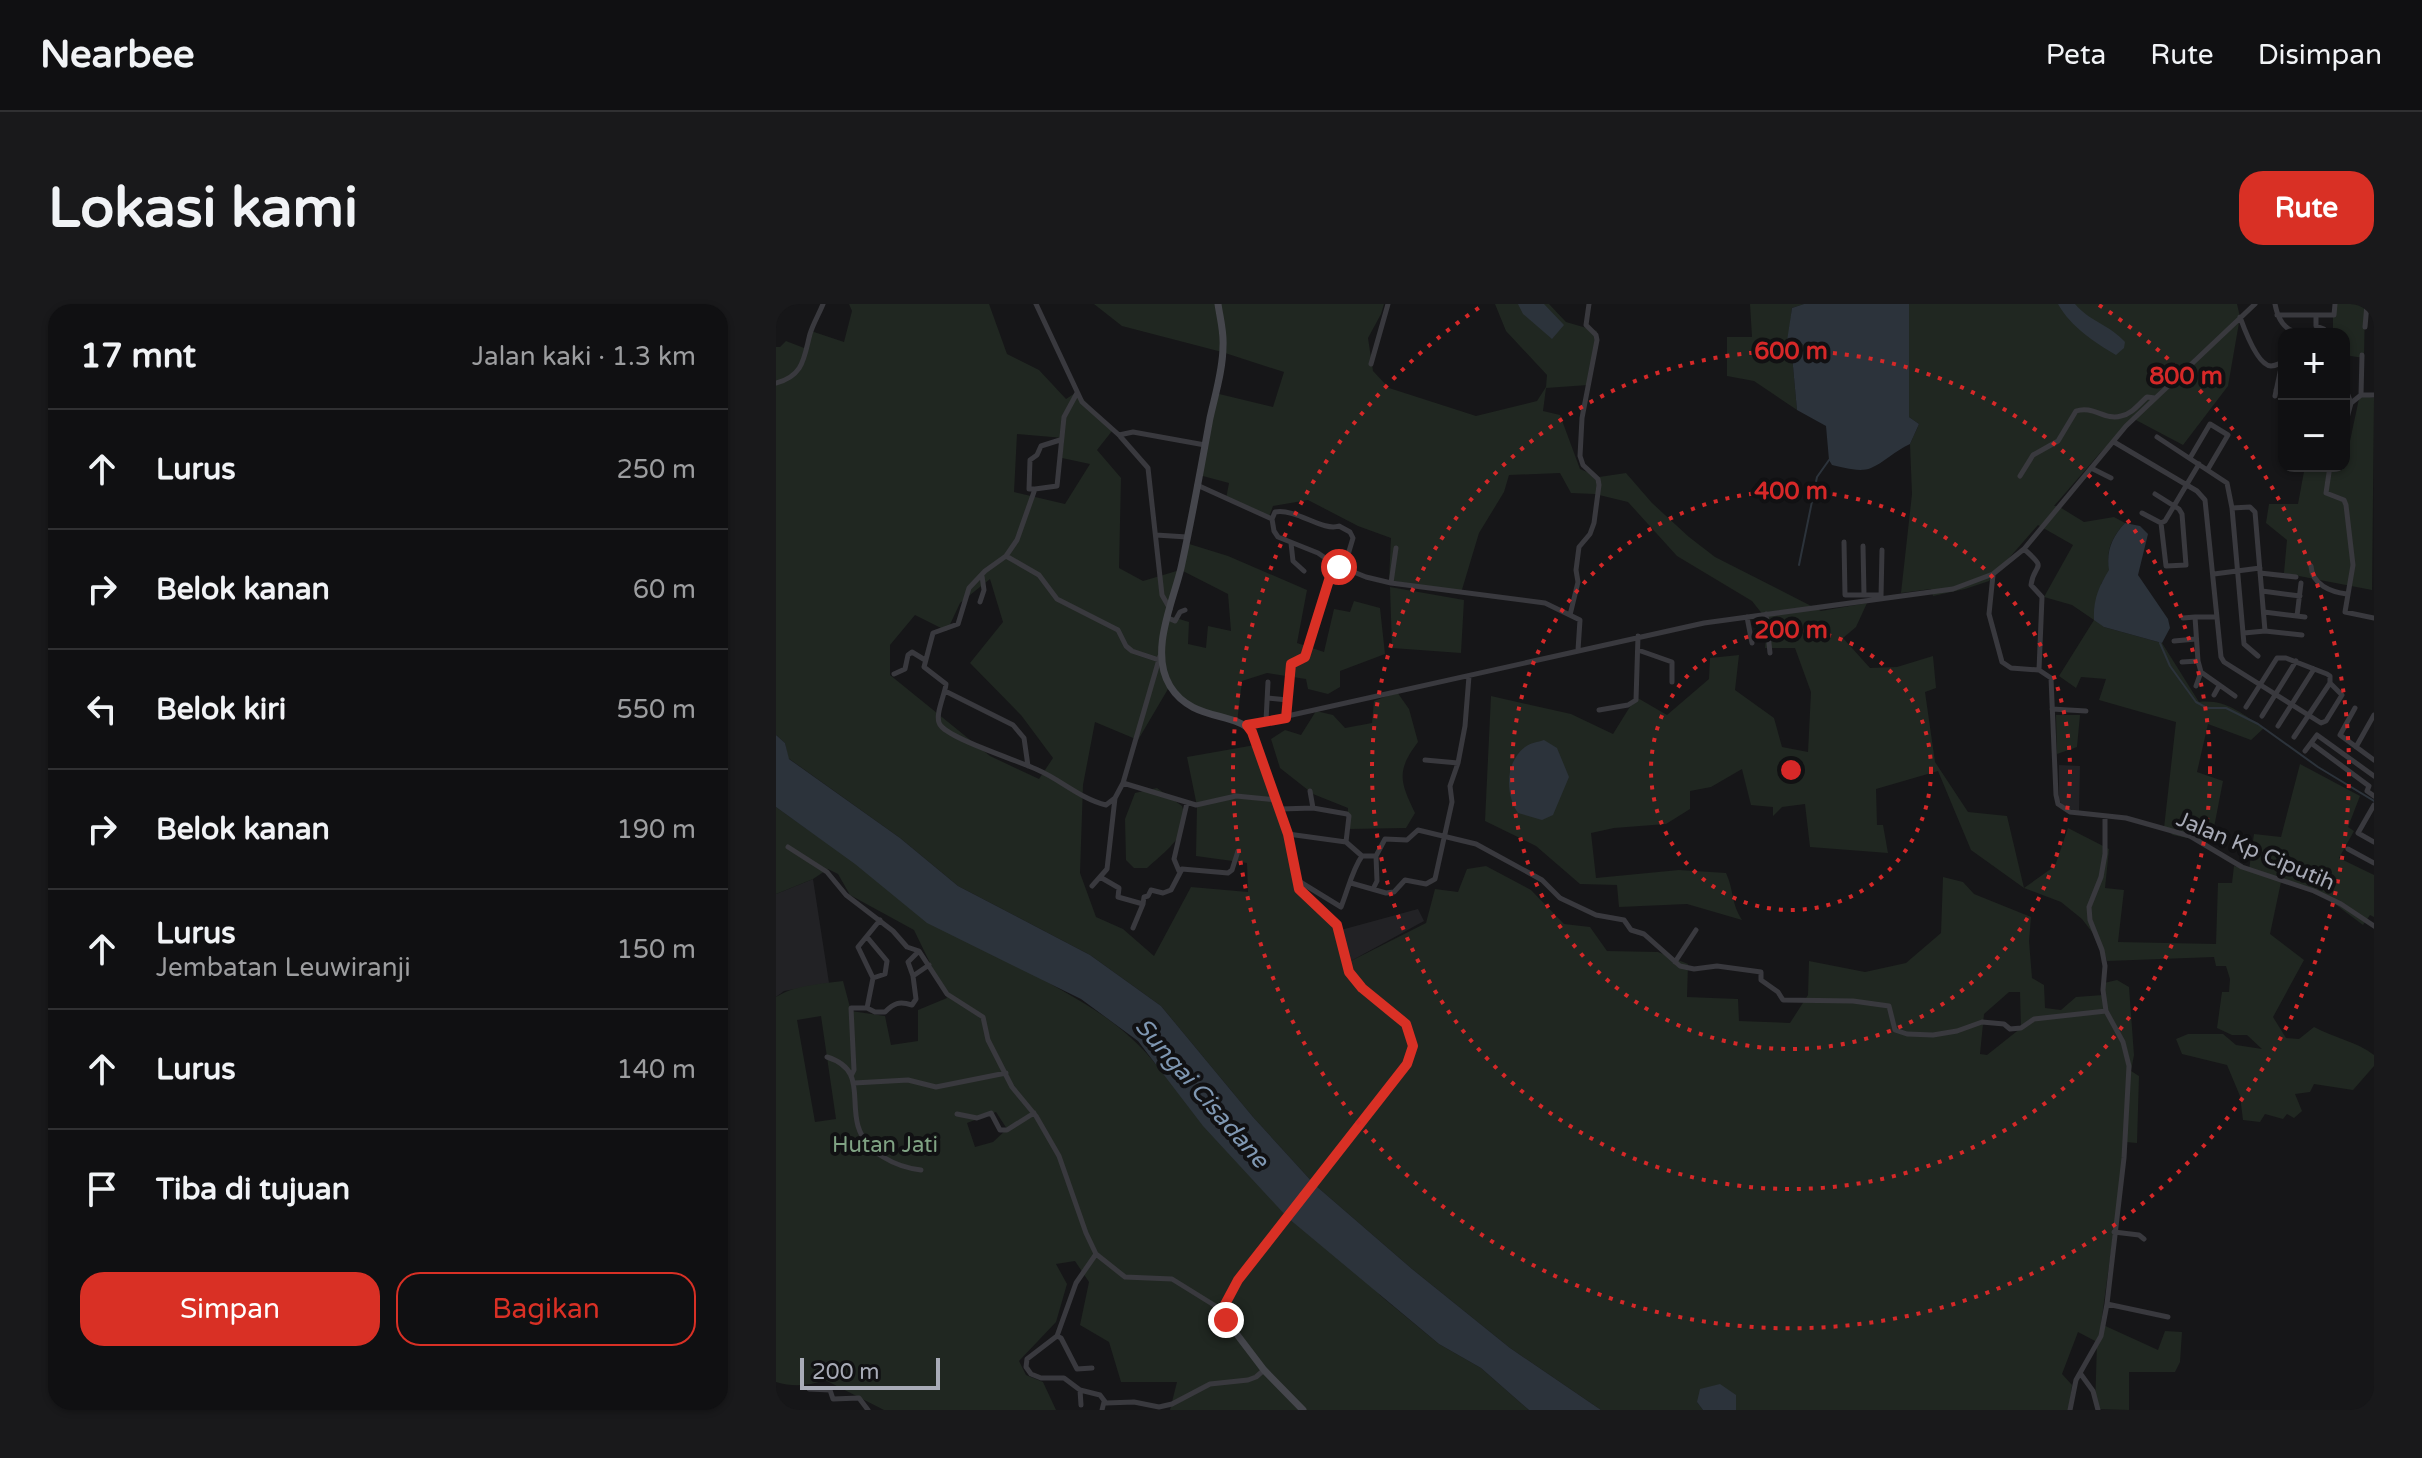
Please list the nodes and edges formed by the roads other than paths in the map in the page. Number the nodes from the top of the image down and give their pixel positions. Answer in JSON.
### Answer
{"nodes":[{"id":1,"x":823,"y":304,"type":"edge"},
{"id":2,"x":1036,"y":304,"type":"edge"},
{"id":3,"x":1218,"y":304,"type":"edge"},
{"id":4,"x":1388,"y":304,"type":"edge"},
{"id":5,"x":1589,"y":304,"type":"edge"},
{"id":6,"x":2255,"y":304,"type":"edge"},
{"id":7,"x":2275,"y":304,"type":"edge"},
{"id":8,"x":2335,"y":304,"type":"edge"},
{"id":9,"x":2367,"y":304,"type":"edge"},
{"id":10,"x":2277,"y":315,"type":"junction"},
{"id":11,"x":2316,"y":315,"type":"junction"},
{"id":12,"x":2240,"y":317,"type":"junction"},
{"id":13,"x":2365,"y":327,"type":"dead end"},
{"id":14,"x":2286,"y":328,"type":"edge"},
{"id":15,"x":2321,"y":328,"type":"edge"},
{"id":16,"x":2362,"y":355,"type":"dead end"},
{"id":17,"x":1371,"y":364,"type":"dead end"},
{"id":18,"x":2278,"y":364,"type":"edge"},
{"id":19,"x":776,"y":383,"type":"edge"},
{"id":20,"x":1077,"y":393,"type":"junction"},
{"id":21,"x":2361,"y":395,"type":"junction"},
{"id":22,"x":2374,"y":395,"type":"edge"},
{"id":23,"x":2155,"y":398,"type":"junction"},
{"id":24,"x":2350,"y":400,"type":"edge"},
{"id":25,"x":2351,"y":403,"type":"junction"},
{"id":26,"x":2350,"y":407,"type":"edge"},
{"id":27,"x":1119,"y":435,"type":"junction"},
{"id":28,"x":2157,"y":437,"type":"dead end"},
{"id":29,"x":1060,"y":440,"type":"junction"},
{"id":30,"x":2114,"y":442,"type":"junction"},
{"id":31,"x":1205,"y":445,"type":"junction"},
{"id":32,"x":2190,"y":458,"type":"junction"},
{"id":33,"x":2199,"y":464,"type":"junction"},
{"id":34,"x":2091,"y":468,"type":"junction"},
{"id":35,"x":2208,"y":469,"type":"junction"},
{"id":36,"x":2329,"y":472,"type":"edge"},
{"id":37,"x":2020,"y":476,"type":"dead end"},
{"id":38,"x":2111,"y":478,"type":"dead end"},
{"id":39,"x":1197,"y":485,"type":"junction"},
{"id":40,"x":2186,"y":485,"type":"junction"},
{"id":41,"x":1035,"y":489,"type":"junction"},
{"id":42,"x":2155,"y":494,"type":"dead end"},
{"id":43,"x":2174,"y":506,"type":"junction"},
{"id":44,"x":2232,"y":508,"type":"junction"},
{"id":45,"x":2142,"y":513,"type":"dead end"},
{"id":46,"x":1272,"y":519,"type":"junction"},
{"id":47,"x":2161,"y":523,"type":"junction"},
{"id":48,"x":1156,"y":535,"type":"junction"},
{"id":49,"x":1187,"y":537,"type":"junction"},
{"id":50,"x":1844,"y":542,"type":"dead end"},
{"id":51,"x":1291,"y":543,"type":"junction"},
{"id":52,"x":1863,"y":546,"type":"dead end"},
{"id":53,"x":1396,"y":548,"type":"dead end"},
{"id":54,"x":2024,"y":549,"type":"junction"},
{"id":55,"x":1882,"y":550,"type":"dead end"},
{"id":56,"x":1006,"y":556,"type":"junction"},
{"id":57,"x":1334,"y":564,"type":"junction"},
{"id":58,"x":2311,"y":566,"type":"dead end"},
{"id":59,"x":1348,"y":569,"type":"junction"},
{"id":60,"x":2260,"y":570,"type":"junction"},
{"id":61,"x":1304,"y":571,"type":"dead end"},
{"id":62,"x":2238,"y":571,"type":"junction"},
{"id":63,"x":1993,"y":574,"type":"junction"},
{"id":64,"x":2214,"y":574,"type":"junction"},
{"id":65,"x":982,"y":575,"type":"junction"},
{"id":66,"x":2296,"y":577,"type":"dead end"},
{"id":67,"x":1391,"y":583,"type":"junction"},
{"id":68,"x":2301,"y":583,"type":"dead end"},
{"id":69,"x":2262,"y":591,"type":"junction"},
{"id":70,"x":2347,"y":594,"type":"junction"},
{"id":71,"x":1864,"y":595,"type":"junction"},
{"id":72,"x":1881,"y":596,"type":"junction"},
{"id":73,"x":2300,"y":596,"type":"junction"},
{"id":74,"x":980,"y":602,"type":"dead end"},
{"id":75,"x":1170,"y":609,"type":"junction"},
{"id":76,"x":1185,"y":610,"type":"dead end"},
{"id":77,"x":2264,"y":612,"type":"junction"},
{"id":78,"x":1766,"y":614,"type":"junction"},
{"id":79,"x":1570,"y":615,"type":"junction"},
{"id":80,"x":2297,"y":616,"type":"junction"},
{"id":81,"x":1747,"y":617,"type":"junction"},
{"id":82,"x":2195,"y":617,"type":"junction"},
{"id":83,"x":2216,"y":617,"type":"junction"},
{"id":84,"x":2305,"y":617,"type":"dead end"},
{"id":85,"x":1168,"y":618,"type":"junction"},
{"id":86,"x":2183,"y":618,"type":"dead end"},
{"id":87,"x":2374,"y":618,"type":"edge"},
{"id":88,"x":2265,"y":631,"type":"junction"},
{"id":89,"x":2243,"y":633,"type":"junction"},
{"id":90,"x":2302,"y":635,"type":"dead end"},
{"id":91,"x":1638,"y":636,"type":"junction"},
{"id":92,"x":2196,"y":639,"type":"junction"},
{"id":93,"x":2174,"y":641,"type":"dead end"},
{"id":94,"x":1752,"y":643,"type":"dead end"},
{"id":95,"x":1162,"y":648,"type":"junction"},
{"id":96,"x":1578,"y":650,"type":"junction"},
{"id":97,"x":1638,"y":650,"type":"junction"},
{"id":98,"x":1770,"y":653,"type":"dead end"},
{"id":99,"x":2258,"y":656,"type":"dead end"},
{"id":100,"x":925,"y":660,"type":"junction"},
{"id":101,"x":1159,"y":660,"type":"junction"},
{"id":102,"x":2198,"y":661,"type":"junction"},
{"id":103,"x":2296,"y":661,"type":"junction"},
{"id":104,"x":2182,"y":662,"type":"dead end"},
{"id":105,"x":2314,"y":669,"type":"junction"},
{"id":106,"x":2039,"y":670,"type":"junction"},
{"id":107,"x":2201,"y":672,"type":"junction"},
{"id":108,"x":894,"y":674,"type":"dead end"},
{"id":109,"x":1469,"y":676,"type":"junction"},
{"id":110,"x":1268,"y":682,"type":"dead end"},
{"id":111,"x":1672,"y":682,"type":"dead end"},
{"id":112,"x":2330,"y":683,"type":"junction"},
{"id":113,"x":2260,"y":685,"type":"junction"},
{"id":114,"x":2196,"y":686,"type":"dead end"},
{"id":115,"x":2219,"y":686,"type":"junction"},
{"id":116,"x":945,"y":691,"type":"junction"},
{"id":117,"x":2277,"y":694,"type":"junction"},
{"id":118,"x":2214,"y":695,"type":"dead end"},
{"id":119,"x":2235,"y":696,"type":"dead end"},
{"id":120,"x":1268,"y":698,"type":"junction"},
{"id":121,"x":1288,"y":700,"type":"junction"},
{"id":122,"x":2292,"y":704,"type":"junction"},
{"id":123,"x":2246,"y":707,"type":"dead end"},
{"id":124,"x":2355,"y":708,"type":"dead end"},
{"id":125,"x":2052,"y":709,"type":"junction"},
{"id":126,"x":1599,"y":710,"type":"dead end"},
{"id":127,"x":2086,"y":711,"type":"dead end"},
{"id":128,"x":2308,"y":715,"type":"junction"},
{"id":129,"x":2374,"y":715,"type":"edge"},
{"id":130,"x":2262,"y":716,"type":"dead end"},
{"id":131,"x":1286,"y":718,"type":"junction"},
{"id":132,"x":1266,"y":721,"type":"junction"},
{"id":133,"x":1247,"y":725,"type":"junction"},
{"id":134,"x":2278,"y":726,"type":"dead end"},
{"id":135,"x":2294,"y":737,"type":"dead end"},
{"id":136,"x":2311,"y":743,"type":"junction"},
{"id":137,"x":2356,"y":747,"type":"junction"},
{"id":138,"x":2305,"y":751,"type":"dead end"},
{"id":139,"x":2373,"y":757,"type":"edge"},
{"id":140,"x":1425,"y":760,"type":"dead end"},
{"id":141,"x":1458,"y":763,"type":"junction"},
{"id":142,"x":1028,"y":766,"type":"junction"},
{"id":143,"x":2374,"y":778,"type":"edge"},
{"id":144,"x":1123,"y":783,"type":"junction"},
{"id":145,"x":2369,"y":786,"type":"junction"},
{"id":146,"x":1310,"y":791,"type":"dead end"},
{"id":147,"x":2374,"y":796,"type":"edge"},
{"id":148,"x":1115,"y":798,"type":"junction"},
{"id":149,"x":1276,"y":800,"type":"junction"},
{"id":150,"x":1187,"y":803,"type":"junction"},
{"id":151,"x":2374,"y":805,"type":"edge"},
{"id":152,"x":1313,"y":808,"type":"junction"},
{"id":153,"x":1280,"y":809,"type":"junction"},
{"id":154,"x":2105,"y":816,"type":"junction"},
{"id":155,"x":1288,"y":834,"type":"junction"},
{"id":156,"x":1445,"y":836,"type":"junction"},
{"id":157,"x":1346,"y":842,"type":"junction"},
{"id":158,"x":2374,"y":842,"type":"edge"},
{"id":159,"x":788,"y":847,"type":"dead end"},
{"id":160,"x":2348,"y":849,"type":"dead end"},
{"id":161,"x":1238,"y":851,"type":"dead end"},
{"id":162,"x":1362,"y":856,"type":"junction"},
{"id":163,"x":1376,"y":856,"type":"junction"},
{"id":164,"x":2374,"y":863,"type":"edge"},
{"id":165,"x":1179,"y":871,"type":"junction"},
{"id":166,"x":1100,"y":877,"type":"junction"},
{"id":167,"x":1296,"y":879,"type":"junction"},
{"id":168,"x":1351,"y":883,"type":"junction"},
{"id":169,"x":1092,"y":886,"type":"dead end"},
{"id":170,"x":1373,"y":889,"type":"junction"},
{"id":171,"x":1143,"y":904,"type":"junction"},
{"id":172,"x":880,"y":920,"type":"junction"},
{"id":173,"x":2374,"y":926,"type":"edge"},
{"id":174,"x":1133,"y":928,"type":"dead end"},
{"id":175,"x":1696,"y":930,"type":"dead end"},
{"id":176,"x":867,"y":937,"type":"junction"},
{"id":177,"x":919,"y":951,"type":"junction"},
{"id":178,"x":1675,"y":962,"type":"junction"},
{"id":179,"x":929,"y":965,"type":"junction"},
{"id":180,"x":913,"y":976,"type":"junction"},
{"id":181,"x":873,"y":978,"type":"junction"},
{"id":182,"x":867,"y":1008,"type":"junction"},
{"id":183,"x":2106,"y":1011,"type":"junction"},
{"id":184,"x":827,"y":1057,"type":"dead end"},
{"id":185,"x":1006,"y":1073,"type":"junction"},
{"id":186,"x":851,"y":1076,"type":"junction"},
{"id":187,"x":854,"y":1083,"type":"junction"},
{"id":188,"x":1034,"y":1113,"type":"junction"},
{"id":189,"x":957,"y":1114,"type":"dead end"},
{"id":190,"x":921,"y":1170,"type":"dead end"},
{"id":191,"x":2114,"y":1232,"type":"junction"},
{"id":192,"x":2144,"y":1239,"type":"dead end"},
{"id":193,"x":1096,"y":1254,"type":"junction"},
{"id":194,"x":2107,"y":1304,"type":"junction"},
{"id":195,"x":1222,"y":1310,"type":"junction"},
{"id":196,"x":2168,"y":1317,"type":"dead end"},
{"id":197,"x":1057,"y":1336,"type":"junction"},
{"id":198,"x":1092,"y":1368,"type":"dead end"},
{"id":199,"x":1264,"y":1370,"type":"junction"},
{"id":200,"x":2079,"y":1372,"type":"junction"},
{"id":201,"x":809,"y":1389,"type":"dead end"},
{"id":202,"x":1080,"y":1390,"type":"junction"},
{"id":203,"x":1104,"y":1402,"type":"junction"},
{"id":204,"x":1081,"y":1405,"type":"dead end"},
{"id":205,"x":1158,"y":1408,"type":"edge"},
{"id":206,"x":868,"y":1410,"type":"edge"},
{"id":207,"x":1102,"y":1410,"type":"edge"},
{"id":208,"x":1303,"y":1410,"type":"edge"},
{"id":209,"x":2070,"y":1410,"type":"edge"},
{"id":210,"x":2098,"y":1410,"type":"edge"}],
"edges":[{"from":1,"to":19,"type":"street"},
{"from":2,"to":20,"type":"street"},
{"from":3,"to":31,"type":"main road"},
{"from":4,"to":17,"type":"street"},
{"from":5,"to":79,"type":"street"},
{"from":6,"to":12,"type":"street"},
{"from":7,"to":10,"type":"street"},
{"from":8,"to":11,"type":"street"},
{"from":9,"to":13,"type":"street"},
{"from":10,"to":11,"type":"street"},
{"from":10,"to":14,"type":"street"},
{"from":11,"to":15,"type":"street"},
{"from":12,"to":18,"type":"street"},
{"from":12,"to":23,"type":"street"},
{"from":16,"to":21,"type":"street"},
{"from":20,"to":27,"type":"street"},
{"from":20,"to":29,"type":"street"},
{"from":21,"to":22,"type":"street"},
{"from":21,"to":25,"type":"street"},
{"from":23,"to":30,"type":"street"},
{"from":23,"to":37,"type":"street"},
{"from":24,"to":25,"type":"street"},
{"from":25,"to":26,"type":"street"},
{"from":27,"to":31,"type":"street"},
{"from":27,"to":48,"type":"street"},
{"from":28,"to":32,"type":"street"},
{"from":29,"to":41,"type":"street"},
{"from":29,"to":41,"type":"street"},
{"from":30,"to":34,"type":"street"},
{"from":30,"to":40,"type":"street"},
{"from":31,"to":39,"type":"main road"},
{"from":32,"to":33,"type":"street"},
{"from":32,"to":35,"type":"street"},
{"from":33,"to":35,"type":"street"},
{"from":33,"to":40,"type":"street"},
{"from":34,"to":38,"type":"street"},
{"from":34,"to":54,"type":"street"},
{"from":35,"to":44,"type":"street"},
{"from":36,"to":70,"type":"street"},
{"from":39,"to":46,"type":"street"},
{"from":39,"to":49,"type":"main road"},
{"from":40,"to":43,"type":"street"},
{"from":40,"to":64,"type":"street"},
{"from":41,"to":56,"type":"street"},
{"from":42,"to":43,"type":"street"},
{"from":43,"to":47,"type":"street"},
{"from":43,"to":47,"type":"street"},
{"from":44,"to":60,"type":"street"},
{"from":44,"to":62,"type":"street"},
{"from":45,"to":47,"type":"street"},
{"from":46,"to":51,"type":"street"},
{"from":46,"to":59,"type":"street"},
{"from":48,"to":49,"type":"street"},
{"from":48,"to":75,"type":"street"},
{"from":49,"to":75,"type":"main road"},
{"from":50,"to":71,"type":"street"},
{"from":51,"to":57,"type":"street"},
{"from":51,"to":61,"type":"street"},
{"from":52,"to":71,"type":"street"},
{"from":53,"to":67,"type":"street"},
{"from":54,"to":63,"type":"street"},
{"from":54,"to":106,"type":"street"},
{"from":55,"to":72,"type":"street"},
{"from":56,"to":65,"type":"street"},
{"from":56,"to":101,"type":"street"},
{"from":57,"to":59,"type":"street"},
{"from":57,"to":121,"type":"street"},
{"from":58,"to":70,"type":"street"},
{"from":59,"to":67,"type":"street"},
{"from":60,"to":62,"type":"street"},
{"from":60,"to":66,"type":"street"},
{"from":60,"to":69,"type":"street"},
{"from":62,"to":64,"type":"street"},
{"from":62,"to":89,"type":"street"},
{"from":63,"to":72,"type":"street"},
{"from":63,"to":106,"type":"street"},
{"from":64,"to":83,"type":"street"},
{"from":65,"to":74,"type":"street"},
{"from":65,"to":100,"type":"street"},
{"from":67,"to":79,"type":"street"},
{"from":68,"to":73,"type":"street"},
{"from":69,"to":73,"type":"street"},
{"from":69,"to":77,"type":"street"},
{"from":70,"to":87,"type":"street"},
{"from":71,"to":72,"type":"street"},
{"from":72,"to":78,"type":"street"},
{"from":73,"to":80,"type":"street"},
{"from":75,"to":85,"type":"main road"},
{"from":76,"to":85,"type":"street"},
{"from":77,"to":80,"type":"street"},
{"from":77,"to":88,"type":"street"},
{"from":78,"to":81,"type":"street"},
{"from":78,"to":98,"type":"street"},
{"from":79,"to":96,"type":"street"},
{"from":80,"to":84,"type":"street"},
{"from":81,"to":91,"type":"street"},
{"from":81,"to":94,"type":"street"},
{"from":82,"to":83,"type":"street"},
{"from":82,"to":86,"type":"street"},
{"from":82,"to":92,"type":"street"},
{"from":83,"to":113,"type":"street"},
{"from":85,"to":95,"type":"main road"},
{"from":88,"to":89,"type":"street"},
{"from":88,"to":90,"type":"street"},
{"from":89,"to":99,"type":"street"},
{"from":91,"to":96,"type":"street"},
{"from":91,"to":97,"type":"street"},
{"from":92,"to":93,"type":"street"},
{"from":92,"to":102,"type":"street"},
{"from":95,"to":101,"type":"street"},
{"from":95,"to":133,"type":"main road"},
{"from":96,"to":109,"type":"street"},
{"from":97,"to":111,"type":"street"},
{"from":97,"to":126,"type":"street"},
{"from":100,"to":108,"type":"street"},
{"from":100,"to":116,"type":"street"},
{"from":101,"to":144,"type":"street"},
{"from":102,"to":104,"type":"street"},
{"from":102,"to":107,"type":"street"},
{"from":103,"to":105,"type":"street"},
{"from":103,"to":113,"type":"street"},
{"from":103,"to":117,"type":"street"},
{"from":105,"to":112,"type":"street"},
{"from":105,"to":122,"type":"street"},
{"from":106,"to":125,"type":"street","name":"Jalan Kp Ciputih"},
{"from":107,"to":114,"type":"street"},
{"from":107,"to":115,"type":"street"},
{"from":109,"to":131,"type":"street"},
{"from":109,"to":141,"type":"street"},
{"from":110,"to":120,"type":"street"},
{"from":112,"to":128,"type":"street"},
{"from":112,"to":128,"type":"street"},
{"from":113,"to":117,"type":"street"},
{"from":113,"to":123,"type":"street"},
{"from":115,"to":118,"type":"street"},
{"from":115,"to":119,"type":"street"},
{"from":116,"to":142,"type":"street"},
{"from":116,"to":142,"type":"street"},
{"from":117,"to":122,"type":"street"},
{"from":117,"to":130,"type":"street"},
{"from":120,"to":121,"type":"street"},
{"from":120,"to":132,"type":"street"},
{"from":121,"to":131,"type":"street"},
{"from":122,"to":128,"type":"street"},
{"from":122,"to":134,"type":"street"},
{"from":124,"to":137,"type":"street"},
{"from":125,"to":127,"type":"street"},
{"from":125,"to":154,"type":"street","name":"Jalan Kp Ciputih"},
{"from":128,"to":135,"type":"street"},
{"from":129,"to":137,"type":"street"},
{"from":131,"to":132,"type":"street"},
{"from":132,"to":133,"type":"street"},
{"from":133,"to":149,"type":"main road"},
{"from":136,"to":138,"type":"street"},
{"from":136,"to":143,"type":"street"},
{"from":136,"to":145,"type":"street"},
{"from":137,"to":139,"type":"street"},
{"from":140,"to":141,"type":"street"},
{"from":141,"to":156,"type":"street"},
{"from":142,"to":148,"type":"street"},
{"from":143,"to":145,"type":"street"},
{"from":144,"to":148,"type":"street"},
{"from":144,"to":150,"type":"street"},
{"from":145,"to":147,"type":"street"},
{"from":146,"to":152,"type":"street"},
{"from":148,"to":166,"type":"street"},
{"from":149,"to":150,"type":"street"},
{"from":149,"to":153,"type":"main road"},
{"from":150,"to":165,"type":"street"},
{"from":151,"to":158,"type":"street"},
{"from":152,"to":153,"type":"street"},
{"from":152,"to":157,"type":"street"},
{"from":153,"to":155,"type":"main road"},
{"from":154,"to":173,"type":"street","name":"Jalan Kp Ciputih"},
{"from":154,"to":183,"type":"street"},
{"from":155,"to":157,"type":"street"},
{"from":155,"to":167,"type":"main road"},
{"from":156,"to":163,"type":"street"},
{"from":156,"to":170,"type":"street"},
{"from":156,"to":178,"type":"street"},
{"from":157,"to":162,"type":"street"},
{"from":159,"to":172,"type":"street"},
{"from":160,"to":164,"type":"street"},
{"from":161,"to":165,"type":"street"},
{"from":162,"to":163,"type":"street"},
{"from":162,"to":168,"type":"street"},
{"from":163,"to":170,"type":"street"},
{"from":165,"to":171,"type":"street"},
{"from":166,"to":169,"type":"street"},
{"from":166,"to":171,"type":"street"},
{"from":167,"to":168,"type":"street"},
{"from":167,"to":195,"type":"main road"},
{"from":168,"to":170,"type":"street"},
{"from":171,"to":174,"type":"street"},
{"from":172,"to":176,"type":"street"},
{"from":172,"to":177,"type":"street"},
{"from":175,"to":178,"type":"street"},
{"from":176,"to":181,"type":"street"},
{"from":176,"to":181,"type":"street"},
{"from":177,"to":179,"type":"street"},
{"from":177,"to":180,"type":"street"},
{"from":178,"to":183,"type":"street"},
{"from":179,"to":180,"type":"street"},
{"from":179,"to":185,"type":"street"},
{"from":180,"to":182,"type":"street"},
{"from":181,"to":182,"type":"street"},
{"from":182,"to":186,"type":"street"},
{"from":183,"to":191,"type":"street"},
{"from":184,"to":186,"type":"street"},
{"from":185,"to":187,"type":"street"},
{"from":185,"to":188,"type":"street"},
{"from":186,"to":187,"type":"street"},
{"from":187,"to":190,"type":"street"},
{"from":188,"to":189,"type":"street"},
{"from":188,"to":193,"type":"street"},
{"from":191,"to":192,"type":"street"},
{"from":191,"to":194,"type":"street"},
{"from":193,"to":195,"type":"street"},
{"from":193,"to":197,"type":"street"},
{"from":194,"to":196,"type":"street"},
{"from":194,"to":200,"type":"street"},
{"from":195,"to":199,"type":"main road"},
{"from":197,"to":198,"type":"street"},
{"from":197,"to":202,"type":"street"},
{"from":199,"to":205,"type":"street"},
{"from":199,"to":208,"type":"main road"},
{"from":200,"to":209,"type":"street"},
{"from":200,"to":210,"type":"street"},
{"from":201,"to":206,"type":"street"},
{"from":202,"to":203,"type":"street"},
{"from":202,"to":204,"type":"street"},
{"from":203,"to":205,"type":"street"},
{"from":203,"to":207,"type":"street"}]}
